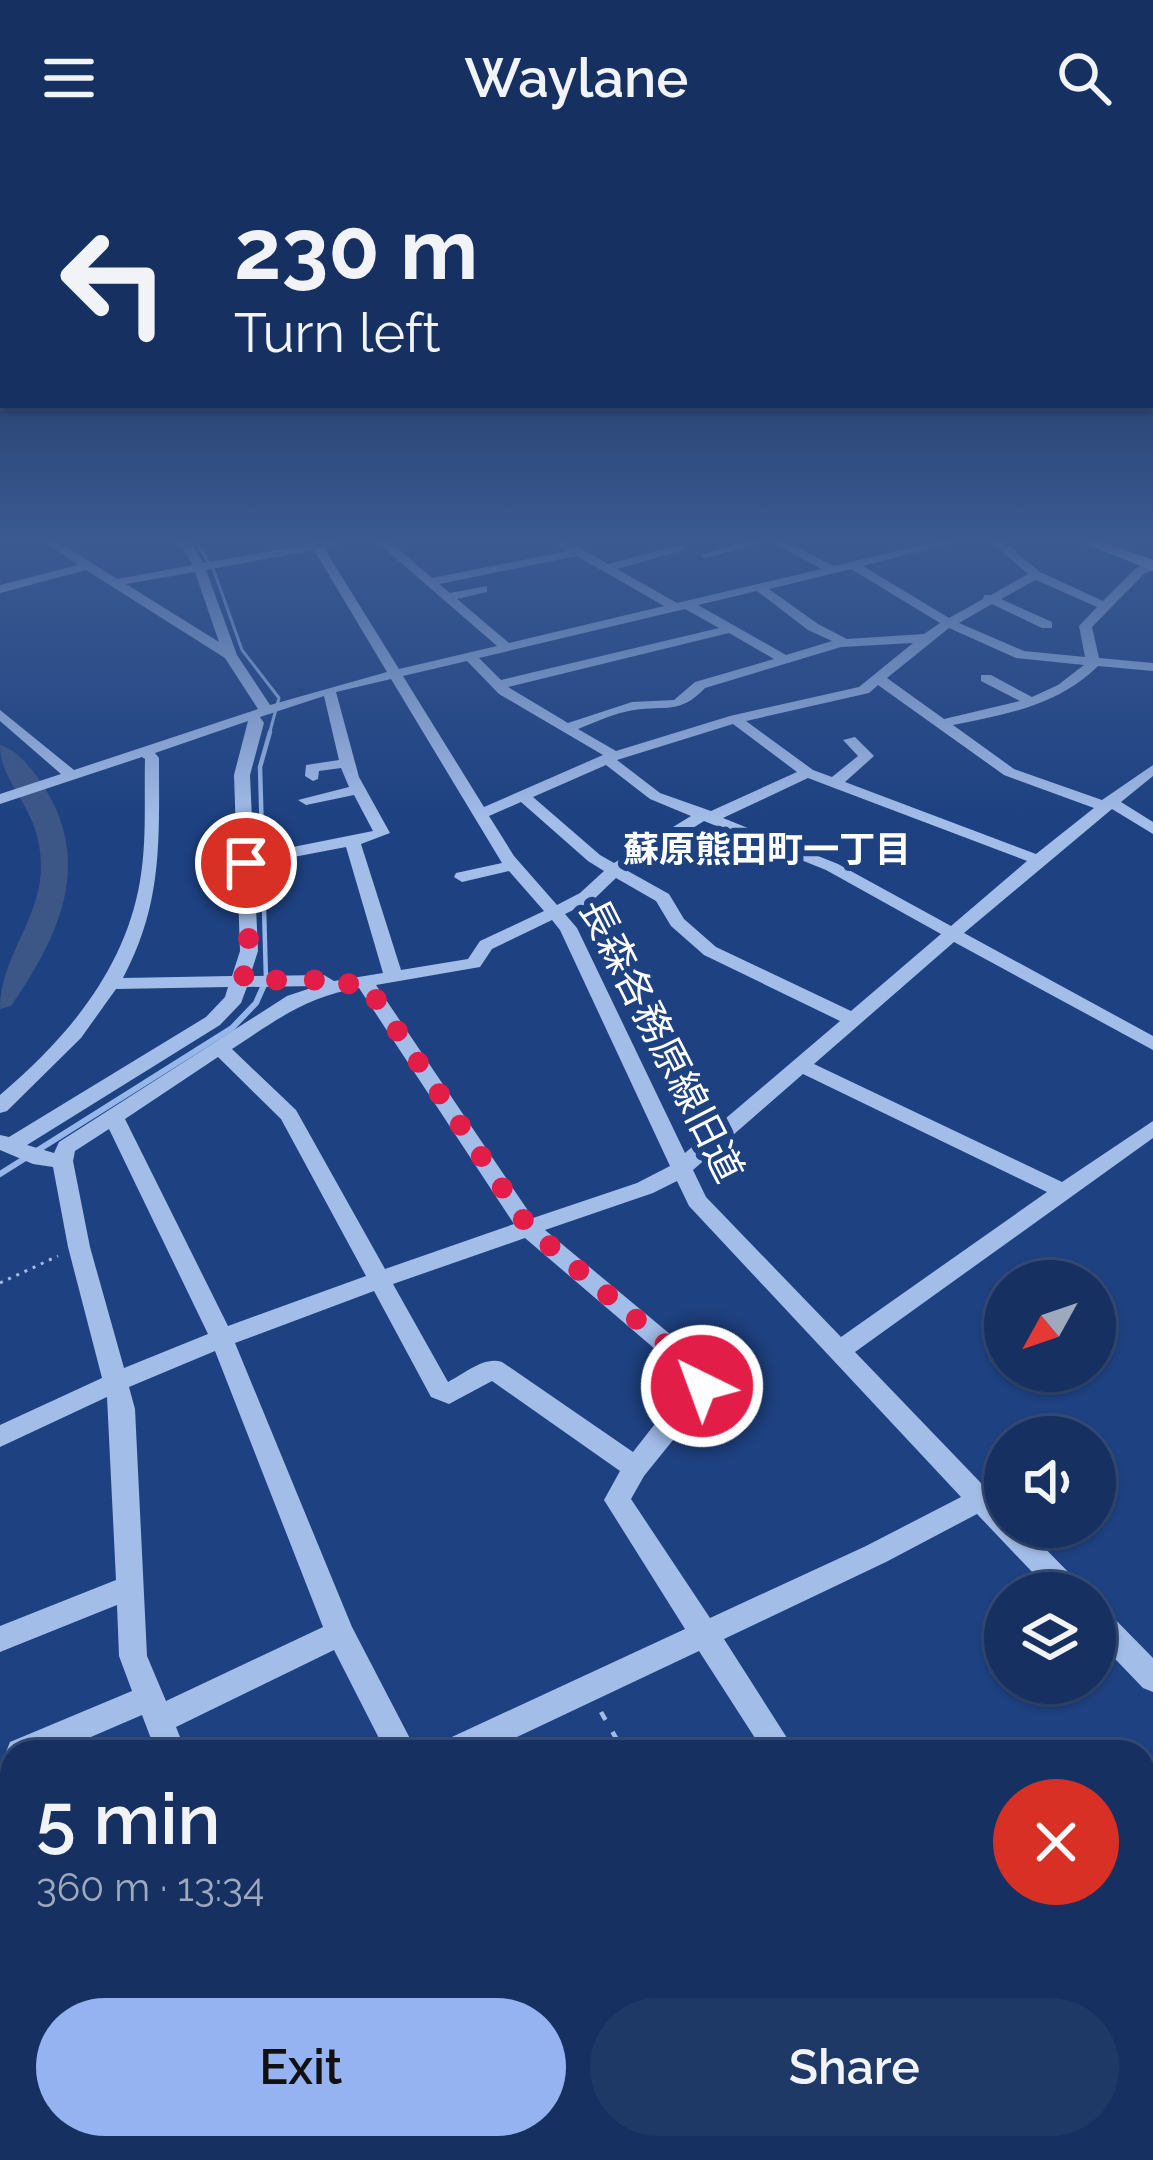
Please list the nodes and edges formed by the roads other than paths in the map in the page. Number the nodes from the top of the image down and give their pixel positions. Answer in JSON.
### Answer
{"nodes":[{"id":1,"x":196,"y":635,"type":"edge"},
{"id":2,"x":225,"y":635,"type":"edge"},
{"id":3,"x":372,"y":635,"type":"edge"},
{"id":4,"x":491,"y":635,"type":"edge"},
{"id":5,"x":561,"y":635,"type":"edge"},
{"id":6,"x":596,"y":635,"type":"edge"},
{"id":7,"x":703,"y":635,"type":"edge"},
{"id":8,"x":742,"y":635,"type":"edge"},
{"id":9,"x":832,"y":635,"type":"edge"},
{"id":10,"x":933,"y":635,"type":"edge"},
{"id":11,"x":976,"y":635,"type":"edge"},
{"id":12,"x":1087,"y":635,"type":"edge"},
{"id":13,"x":928,"y":638,"type":"junction"},
{"id":14,"x":844,"y":642,"type":"junction"},
{"id":15,"x":506,"y":648,"type":"junction"},
{"id":16,"x":620,"y":655,"type":"junction"},
{"id":17,"x":230,"y":656,"type":"junction"},
{"id":18,"x":469,"y":656,"type":"junction"},
{"id":19,"x":784,"y":658,"type":"junction"},
{"id":20,"x":1092,"y":660,"type":"junction"},
{"id":21,"x":1153,"y":667,"type":"edge"},
{"id":22,"x":397,"y":674,"type":"junction"},
{"id":23,"x":986,"y":678,"type":"dead end"},
{"id":24,"x":879,"y":679,"type":"junction"},
{"id":25,"x":498,"y":686,"type":"junction"},
{"id":26,"x":329,"y":690,"type":"junction"},
{"id":27,"x":1028,"y":700,"type":"junction"},
{"id":28,"x":261,"y":711,"type":"junction"},
{"id":29,"x":0,"y":713,"type":"edge"},
{"id":30,"x":735,"y":719,"type":"junction"},
{"id":31,"x":943,"y":723,"type":"junction"},
{"id":32,"x":566,"y":728,"type":"junction"},
{"id":33,"x":850,"y":740,"type":"dead end"},
{"id":34,"x":144,"y":750,"type":"junction"},
{"id":35,"x":610,"y":758,"type":"junction"},
{"id":36,"x":348,"y":763,"type":"junction"},
{"id":37,"x":1152,"y":772,"type":"edge"},
{"id":38,"x":808,"y":773,"type":"junction"},
{"id":39,"x":313,"y":776,"type":"dead end"},
{"id":40,"x":65,"y":777,"type":"junction"},
{"id":41,"x":834,"y":783,"type":"junction"},
{"id":42,"x":358,"y":790,"type":"junction"},
{"id":43,"x":3,"y":797,"type":"edge"},
{"id":44,"x":524,"y":797,"type":"junction"},
{"id":45,"x":306,"y":800,"type":"dead end"},
{"id":46,"x":1106,"y":803,"type":"junction"},
{"id":47,"x":480,"y":814,"type":"junction"},
{"id":48,"x":709,"y":815,"type":"junction"},
{"id":49,"x":1153,"y":829,"type":"edge"},
{"id":50,"x":352,"y":841,"type":"junction"},
{"id":51,"x":278,"y":855,"type":"dead end"},
{"id":52,"x":1038,"y":860,"type":"junction"},
{"id":53,"x":514,"y":865,"type":"junction"},
{"id":54,"x":613,"y":871,"type":"junction"},
{"id":55,"x":462,"y":877,"type":"dead end"},
{"id":56,"x":556,"y":910,"type":"junction"},
{"id":57,"x":956,"y":931,"type":"junction"},
{"id":58,"x":394,"y":978,"type":"junction"},
{"id":59,"x":250,"y":979,"type":"junction"},
{"id":60,"x":364,"y":981,"type":"junction"},
{"id":61,"x":111,"y":984,"type":"junction"},
{"id":62,"x":330,"y":987,"type":"junction"},
{"id":63,"x":852,"y":1018,"type":"junction"},
{"id":64,"x":1153,"y":1044,"type":"edge"},
{"id":65,"x":219,"y":1048,"type":"junction"},
{"id":66,"x":798,"y":1064,"type":"junction"},
{"id":67,"x":0,"y":1106,"type":"edge"},
{"id":68,"x":113,"y":1116,"type":"junction"},
{"id":69,"x":1153,"y":1128,"type":"edge"},
{"id":70,"x":10,"y":1145,"type":"edge"},
{"id":71,"x":51,"y":1160,"type":"junction"},
{"id":72,"x":678,"y":1171,"type":"junction"},
{"id":73,"x":1061,"y":1190,"type":"junction"},
{"id":74,"x":529,"y":1228,"type":"junction"},
{"id":75,"x":382,"y":1283,"type":"junction"},
{"id":76,"x":222,"y":1337,"type":"junction"},
{"id":77,"x":837,"y":1352,"type":"junction"},
{"id":78,"x":111,"y":1381,"type":"junction"},
{"id":79,"x":0,"y":1437,"type":"edge"},
{"id":80,"x":635,"y":1468,"type":"junction"},
{"id":81,"x":980,"y":1500,"type":"junction"},
{"id":82,"x":984,"y":1504,"type":"edge"},
{"id":83,"x":1027,"y":1548,"type":"edge"},
{"id":84,"x":1050,"y":1572,"type":"edge"},
{"id":85,"x":130,"y":1587,"type":"junction"},
{"id":86,"x":340,"y":1633,"type":"junction"},
{"id":87,"x":705,"y":1636,"type":"junction"},
{"id":88,"x":0,"y":1639,"type":"edge"},
{"id":89,"x":1116,"y":1640,"type":"edge"},
{"id":90,"x":1153,"y":1678,"type":"edge"},
{"id":91,"x":153,"y":1709,"type":"junction"},
{"id":92,"x":58,"y":1740,"type":"edge"},
{"id":93,"x":167,"y":1740,"type":"edge"},
{"id":94,"x":396,"y":1740,"type":"edge"},
{"id":95,"x":479,"y":1740,"type":"edge"},
{"id":96,"x":773,"y":1740,"type":"edge"}],
"edges":[{"from":1,"to":17,"type":"street"},
{"from":2,"to":17,"type":"street"},
{"from":3,"to":22,"type":"street","name":"長森各務原線旧道"},
{"from":4,"to":15,"type":"street"},
{"from":5,"to":15,"type":"street"},
{"from":6,"to":16,"type":"street"},
{"from":7,"to":16,"type":"street"},
{"from":8,"to":19,"type":"street"},
{"from":9,"to":14,"type":"street"},
{"from":10,"to":13,"type":"street"},
{"from":11,"to":20,"type":"street"},
{"from":12,"to":20,"type":"street"},
{"from":13,"to":14,"type":"street"},
{"from":13,"to":24,"type":"street"},
{"from":14,"to":19,"type":"street"},
{"from":15,"to":18,"type":"street"},
{"from":16,"to":25,"type":"street"},
{"from":17,"to":28,"type":"street"},
{"from":18,"to":22,"type":"street"},
{"from":18,"to":25,"type":"street"},
{"from":19,"to":32,"type":"street"},
{"from":20,"to":21,"type":"street"},
{"from":20,"to":27,"type":"street"},
{"from":22,"to":26,"type":"street"},
{"from":22,"to":47,"type":"street","name":"長森各務原線旧道"},
{"from":23,"to":27,"type":"street"},
{"from":24,"to":30,"type":"street"},
{"from":24,"to":31,"type":"street"},
{"from":25,"to":32,"type":"street"},
{"from":26,"to":28,"type":"street"},
{"from":26,"to":36,"type":"street"},
{"from":27,"to":31,"type":"street"},
{"from":28,"to":34,"type":"street"},
{"from":28,"to":59,"type":"street"},
{"from":29,"to":40,"type":"street"},
{"from":30,"to":35,"type":"street"},
{"from":30,"to":38,"type":"street"},
{"from":31,"to":46,"type":"street"},
{"from":32,"to":35,"type":"street"},
{"from":33,"to":41,"type":"street"},
{"from":34,"to":40,"type":"street"},
{"from":34,"to":61,"type":"street"},
{"from":35,"to":44,"type":"street"},
{"from":35,"to":48,"type":"street"},
{"from":36,"to":39,"type":"street"},
{"from":36,"to":42,"type":"street"},
{"from":37,"to":46,"type":"street"},
{"from":38,"to":41,"type":"street"},
{"from":38,"to":48,"type":"street"},
{"from":40,"to":43,"type":"street"},
{"from":41,"to":52,"type":"street"},
{"from":42,"to":45,"type":"street"},
{"from":42,"to":50,"type":"street"},
{"from":44,"to":47,"type":"street"},
{"from":44,"to":54,"type":"street"},
{"from":46,"to":49,"type":"street"},
{"from":46,"to":52,"type":"street"},
{"from":47,"to":53,"type":"street","name":"長森各務原線旧道"},
{"from":48,"to":54,"type":"street"},
{"from":48,"to":57,"type":"street"},
{"from":50,"to":51,"type":"street"},
{"from":50,"to":58,"type":"street"},
{"from":52,"to":57,"type":"street"},
{"from":53,"to":55,"type":"street"},
{"from":53,"to":56,"type":"street","name":"長森各務原線旧道"},
{"from":54,"to":56,"type":"street"},
{"from":54,"to":63,"type":"street"},
{"from":56,"to":58,"type":"street"},
{"from":56,"to":72,"type":"street","name":"長森各務原線旧道"},
{"from":57,"to":63,"type":"street"},
{"from":57,"to":64,"type":"street"},
{"from":58,"to":60,"type":"street"},
{"from":59,"to":61,"type":"street"},
{"from":59,"to":62,"type":"street"},
{"from":59,"to":70,"type":"street"},
{"from":60,"to":62,"type":"street"},
{"from":60,"to":74,"type":"street"},
{"from":61,"to":67,"type":"street"},
{"from":62,"to":65,"type":"street"},
{"from":63,"to":66,"type":"street"},
{"from":65,"to":68,"type":"street"},
{"from":65,"to":75,"type":"street"},
{"from":66,"to":72,"type":"street"},
{"from":66,"to":73,"type":"street"},
{"from":68,"to":71,"type":"street"},
{"from":68,"to":76,"type":"street"},
{"from":69,"to":73,"type":"street"},
{"from":70,"to":71,"type":"street"},
{"from":71,"to":78,"type":"street"},
{"from":72,"to":74,"type":"street"},
{"from":72,"to":77,"type":"street","name":"長森各務原線旧道"},
{"from":73,"to":77,"type":"street"},
{"from":74,"to":75,"type":"street"},
{"from":74,"to":80,"type":"street"},
{"from":75,"to":76,"type":"street"},
{"from":75,"to":80,"type":"street"},
{"from":76,"to":78,"type":"street"},
{"from":76,"to":86,"type":"street"},
{"from":77,"to":81,"type":"street","name":"長森各務原線旧道"},
{"from":78,"to":79,"type":"street"},
{"from":78,"to":85,"type":"street"},
{"from":80,"to":87,"type":"street"},
{"from":81,"to":82,"type":"street","name":"長森各務原線旧道"},
{"from":81,"to":87,"type":"street"},
{"from":83,"to":84,"type":"street","name":"長森各務原線旧道"},
{"from":85,"to":88,"type":"street"},
{"from":85,"to":91,"type":"street"},
{"from":86,"to":91,"type":"street"},
{"from":86,"to":94,"type":"street"},
{"from":87,"to":95,"type":"street"},
{"from":87,"to":96,"type":"street"},
{"from":89,"to":90,"type":"street"},
{"from":91,"to":92,"type":"street"},
{"from":91,"to":93,"type":"street"}]}
